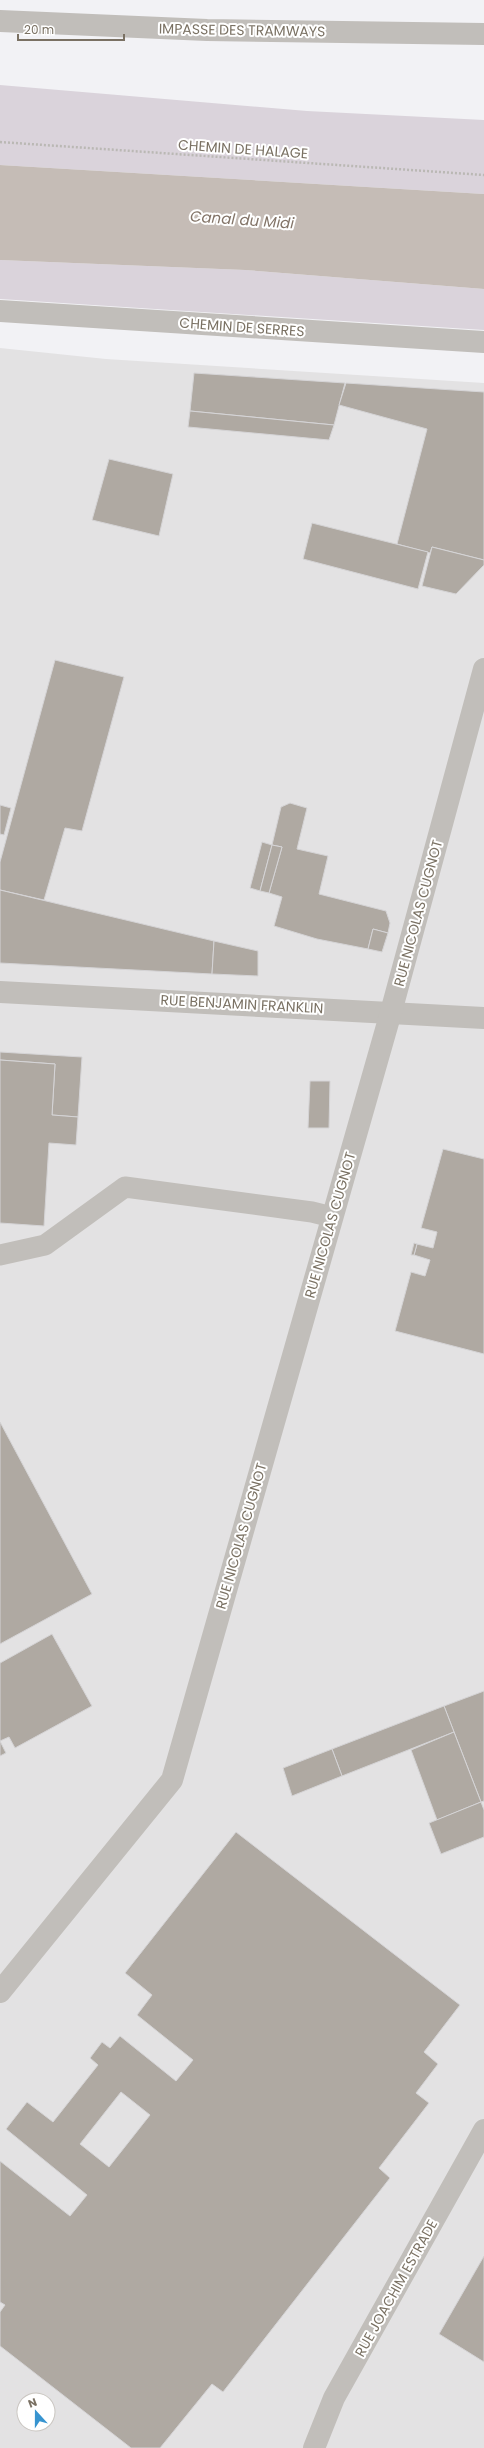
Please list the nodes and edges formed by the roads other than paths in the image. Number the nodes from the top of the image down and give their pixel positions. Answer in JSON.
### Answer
{"nodes":[{"id":1,"x":0,"y":21,"type":"edge"},
{"id":2,"x":484,"y":34,"type":"edge"},
{"id":3,"x":0,"y":311,"type":"edge"},
{"id":4,"x":484,"y":342,"type":"edge"},
{"id":5,"x":484,"y":669,"type":"edge"},
{"id":6,"x":0,"y":992,"type":"edge"},
{"id":7,"x":391,"y":1012,"type":"junction"},
{"id":8,"x":484,"y":1018,"type":"edge"},
{"id":9,"x":332,"y":1216,"type":"junction"},
{"id":10,"x":0,"y":1255,"type":"edge"},
{"id":11,"x":0,"y":1992,"type":"edge"},
{"id":12,"x":484,"y":2130,"type":"edge"},
{"id":13,"x":314,"y":2448,"type":"edge"}],
"edges":[{"from":1,"to":2,"type":"street","name":"IMPASSE DES TRAMWAYS"},
{"from":3,"to":4,"type":"street","name":"CHEMIN DE SERRES"},
{"from":5,"to":7,"type":"street","name":"RUE NICOLAS CUGNOT"},
{"from":6,"to":7,"type":"street","name":"RUE BENJAMIN FRANKLIN"},
{"from":7,"to":8,"type":"street","name":"RUE BENJAMIN FRANKLIN"},
{"from":7,"to":9,"type":"street","name":"RUE NICOLAS CUGNOT"},
{"from":9,"to":10,"type":"lane"},
{"from":9,"to":11,"type":"street","name":"RUE NICOLAS CUGNOT"},
{"from":12,"to":13,"type":"street","name":"RUE JOACHIM ESTRADE"}]}
